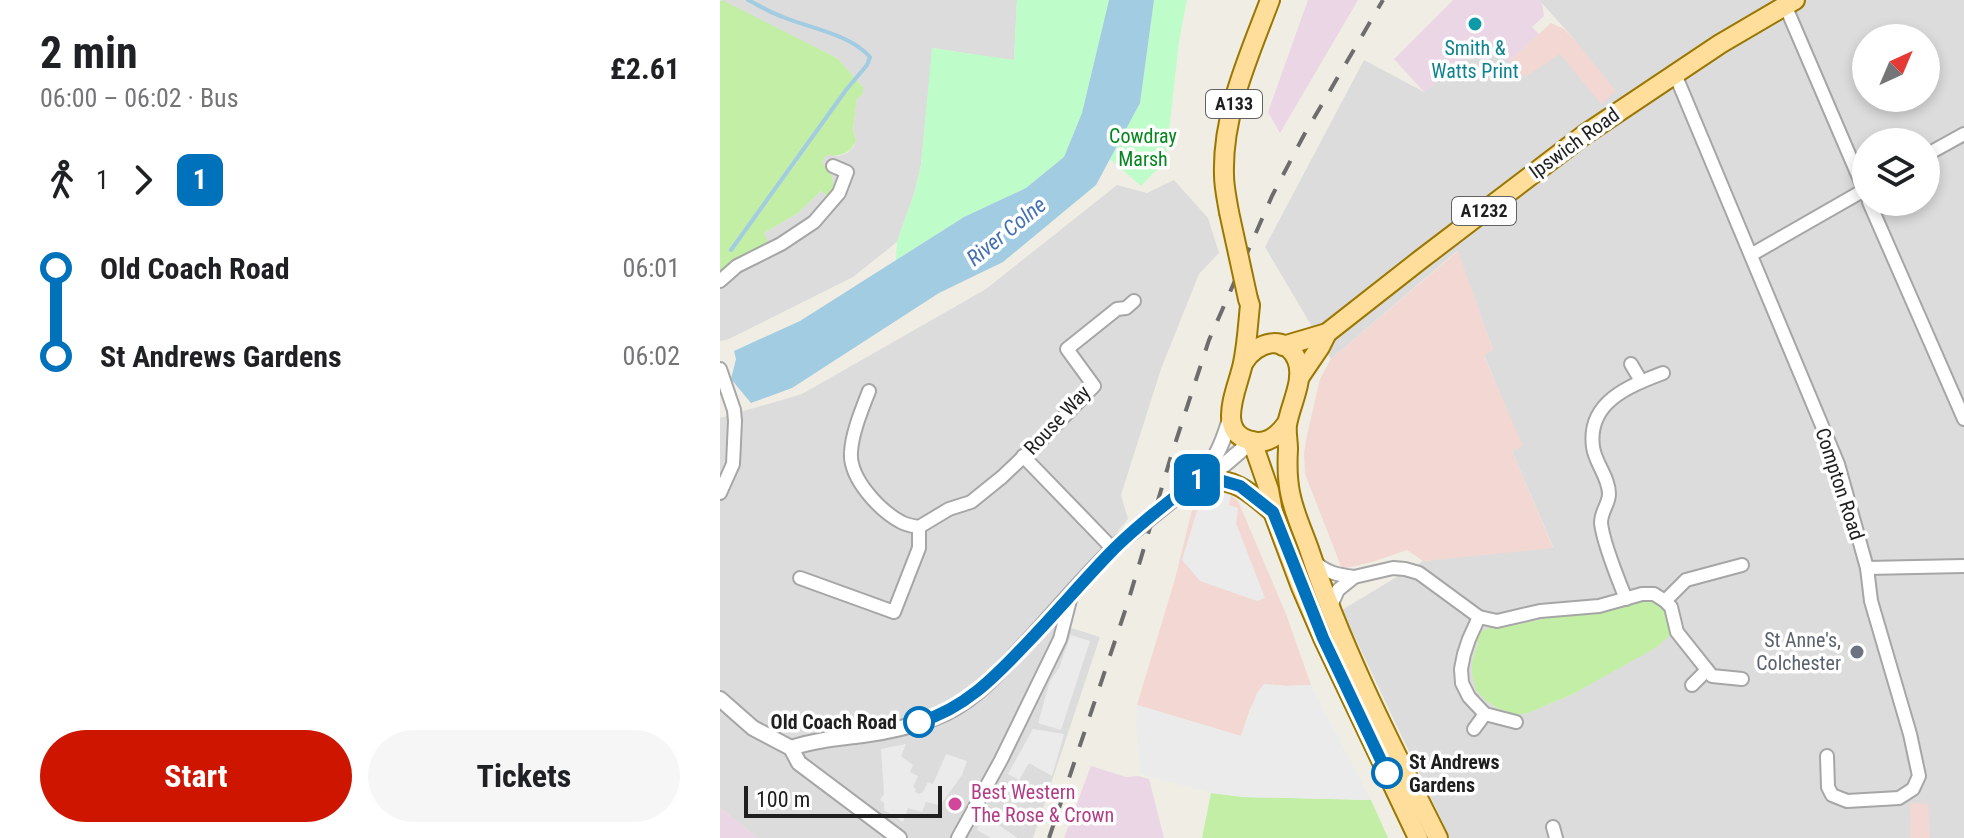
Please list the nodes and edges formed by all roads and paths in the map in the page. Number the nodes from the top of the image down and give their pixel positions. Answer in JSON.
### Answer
{"nodes":[{"id":1,"x":1270,"y":0,"type":"edge"},
{"id":2,"x":1790,"y":3,"type":"edge"},
{"id":3,"x":1675,"y":74,"type":"junction"},
{"id":4,"x":1964,"y":134,"type":"edge"},
{"id":5,"x":1940,"y":147,"type":"edge"},
{"id":6,"x":1852,"y":159,"type":"edge"},
{"id":7,"x":833,"y":166,"type":"dead end"},
{"id":8,"x":1852,"y":201,"type":"edge"},
{"id":9,"x":1876,"y":216,"type":"edge"},
{"id":10,"x":1756,"y":252,"type":"dead end"},
{"id":11,"x":720,"y":281,"type":"edge"},
{"id":12,"x":1134,"y":301,"type":"dead end"},
{"id":13,"x":1249,"y":302,"type":"junction"},
{"id":14,"x":1327,"y":333,"type":"junction"},
{"id":15,"x":1280,"y":344,"type":"junction"},
{"id":16,"x":1244,"y":362,"type":"junction"},
{"id":17,"x":1631,"y":364,"type":"dead end"},
{"id":18,"x":720,"y":369,"type":"edge"},
{"id":19,"x":1663,"y":373,"type":"dead end"},
{"id":20,"x":1299,"y":378,"type":"junction"},
{"id":21,"x":1641,"y":381,"type":"junction"},
{"id":22,"x":869,"y":391,"type":"dead end"},
{"id":23,"x":1230,"y":419,"type":"junction"},
{"id":24,"x":1964,"y":419,"type":"edge"},
{"id":25,"x":1287,"y":423,"type":"junction"},
{"id":26,"x":1252,"y":441,"type":"junction"},
{"id":27,"x":1023,"y":456,"type":"junction"},
{"id":28,"x":1198,"y":478,"type":"junction"},
{"id":29,"x":720,"y":493,"type":"edge"},
{"id":30,"x":1273,"y":512,"type":"junction"},
{"id":31,"x":919,"y":527,"type":"junction"},
{"id":32,"x":1119,"y":544,"type":"junction"},
{"id":33,"x":1312,"y":559,"type":"junction"},
{"id":34,"x":1742,"y":565,"type":"dead end"},
{"id":35,"x":1964,"y":566,"type":"edge"},
{"id":36,"x":1867,"y":568,"type":"junction"},
{"id":37,"x":1354,"y":577,"type":"junction"},
{"id":38,"x":800,"y":578,"type":"dead end"},
{"id":39,"x":1071,"y":596,"type":"junction"},
{"id":40,"x":1626,"y":599,"type":"junction"},
{"id":41,"x":1665,"y":601,"type":"junction"},
{"id":42,"x":1330,"y":608,"type":"junction"},
{"id":43,"x":1479,"y":617,"type":"junction"},
{"id":44,"x":1707,"y":670,"type":"junction"},
{"id":45,"x":1742,"y":679,"type":"dead end"},
{"id":46,"x":1692,"y":685,"type":"dead end"},
{"id":47,"x":720,"y":699,"type":"edge"},
{"id":48,"x":1485,"y":714,"type":"junction"},
{"id":49,"x":1516,"y":722,"type":"dead end"},
{"id":50,"x":1474,"y":729,"type":"dead end"},
{"id":51,"x":791,"y":748,"type":"junction"},
{"id":52,"x":1827,"y":756,"type":"dead end"},
{"id":53,"x":964,"y":826,"type":"junction"},
{"id":54,"x":899,"y":838,"type":"edge"},
{"id":55,"x":944,"y":838,"type":"edge"},
{"id":56,"x":958,"y":838,"type":"edge"},
{"id":57,"x":1418,"y":838,"type":"edge"},
{"id":58,"x":1438,"y":838,"type":"edge"}],
"edges":[{"from":1,"to":13,"type":"main road","number":"A133","bridge":true},
{"from":2,"to":3,"type":"main road","name":"Ipswich Road","number":"A1232"},
{"from":2,"to":6,"type":"street"},
{"from":3,"to":14,"type":"main road","name":"Ipswich Road","number":"A1232"},
{"from":3,"to":36,"type":"street","name":"Compton Road"},
{"from":4,"to":5,"type":"street"},
{"from":7,"to":11,"type":"street"},
{"from":8,"to":10,"type":"street"},
{"from":9,"to":24,"type":"street"},
{"from":12,"to":27,"type":"street","name":"Rouse Way"},
{"from":13,"to":15,"type":"main road","number":"A133"},
{"from":13,"to":16,"type":"main road","number":"A133"},
{"from":14,"to":15,"type":"main road","name":"Ipswich Road","number":"A1232"},
{"from":14,"to":20,"type":"main road","name":"Ipswich Road","number":"A1232"},
{"from":15,"to":16,"type":"main road"},
{"from":15,"to":20,"type":"main road","number":"A133"},
{"from":16,"to":23,"type":"main road","number":"A133"},
{"from":17,"to":21,"type":"street"},
{"from":18,"to":29,"type":"street"},
{"from":19,"to":21,"type":"street"},
{"from":20,"to":25,"type":"main road"},
{"from":21,"to":40,"type":"street"},
{"from":22,"to":31,"type":"street"},
{"from":23,"to":26,"type":"main road"},
{"from":23,"to":28,"type":"street"},
{"from":25,"to":26,"type":"main road"},
{"from":25,"to":33,"type":"main road"},
{"from":26,"to":28,"type":"street"},
{"from":26,"to":30,"type":"main road"},
{"from":27,"to":31,"type":"street","name":"Rouse Way"},
{"from":27,"to":32,"type":"street"},
{"from":28,"to":30,"type":"main road"},
{"from":28,"to":32,"type":"street","bridge":true},
{"from":30,"to":57,"type":"main road"},
{"from":31,"to":38,"type":"street"},
{"from":32,"to":39,"type":"street"},
{"from":33,"to":37,"type":"street"},
{"from":33,"to":42,"type":"main road"},
{"from":34,"to":41,"type":"street"},
{"from":35,"to":36,"type":"street"},
{"from":36,"to":52,"type":"street","name":"Compton Road"},
{"from":37,"to":42,"type":"street"},
{"from":37,"to":43,"type":"street"},
{"from":39,"to":51,"type":"street"},
{"from":39,"to":53,"type":"street"},
{"from":40,"to":41,"type":"street"},
{"from":40,"to":43,"type":"street"},
{"from":41,"to":44,"type":"street"},
{"from":42,"to":58,"type":"main road"},
{"from":43,"to":48,"type":"street"},
{"from":44,"to":45,"type":"street"},
{"from":44,"to":46,"type":"street"},
{"from":47,"to":51,"type":"street"},
{"from":48,"to":49,"type":"street"},
{"from":48,"to":50,"type":"street"},
{"from":51,"to":54,"type":"street"},
{"from":53,"to":55,"type":"street"},
{"from":53,"to":56,"type":"street"}]}
